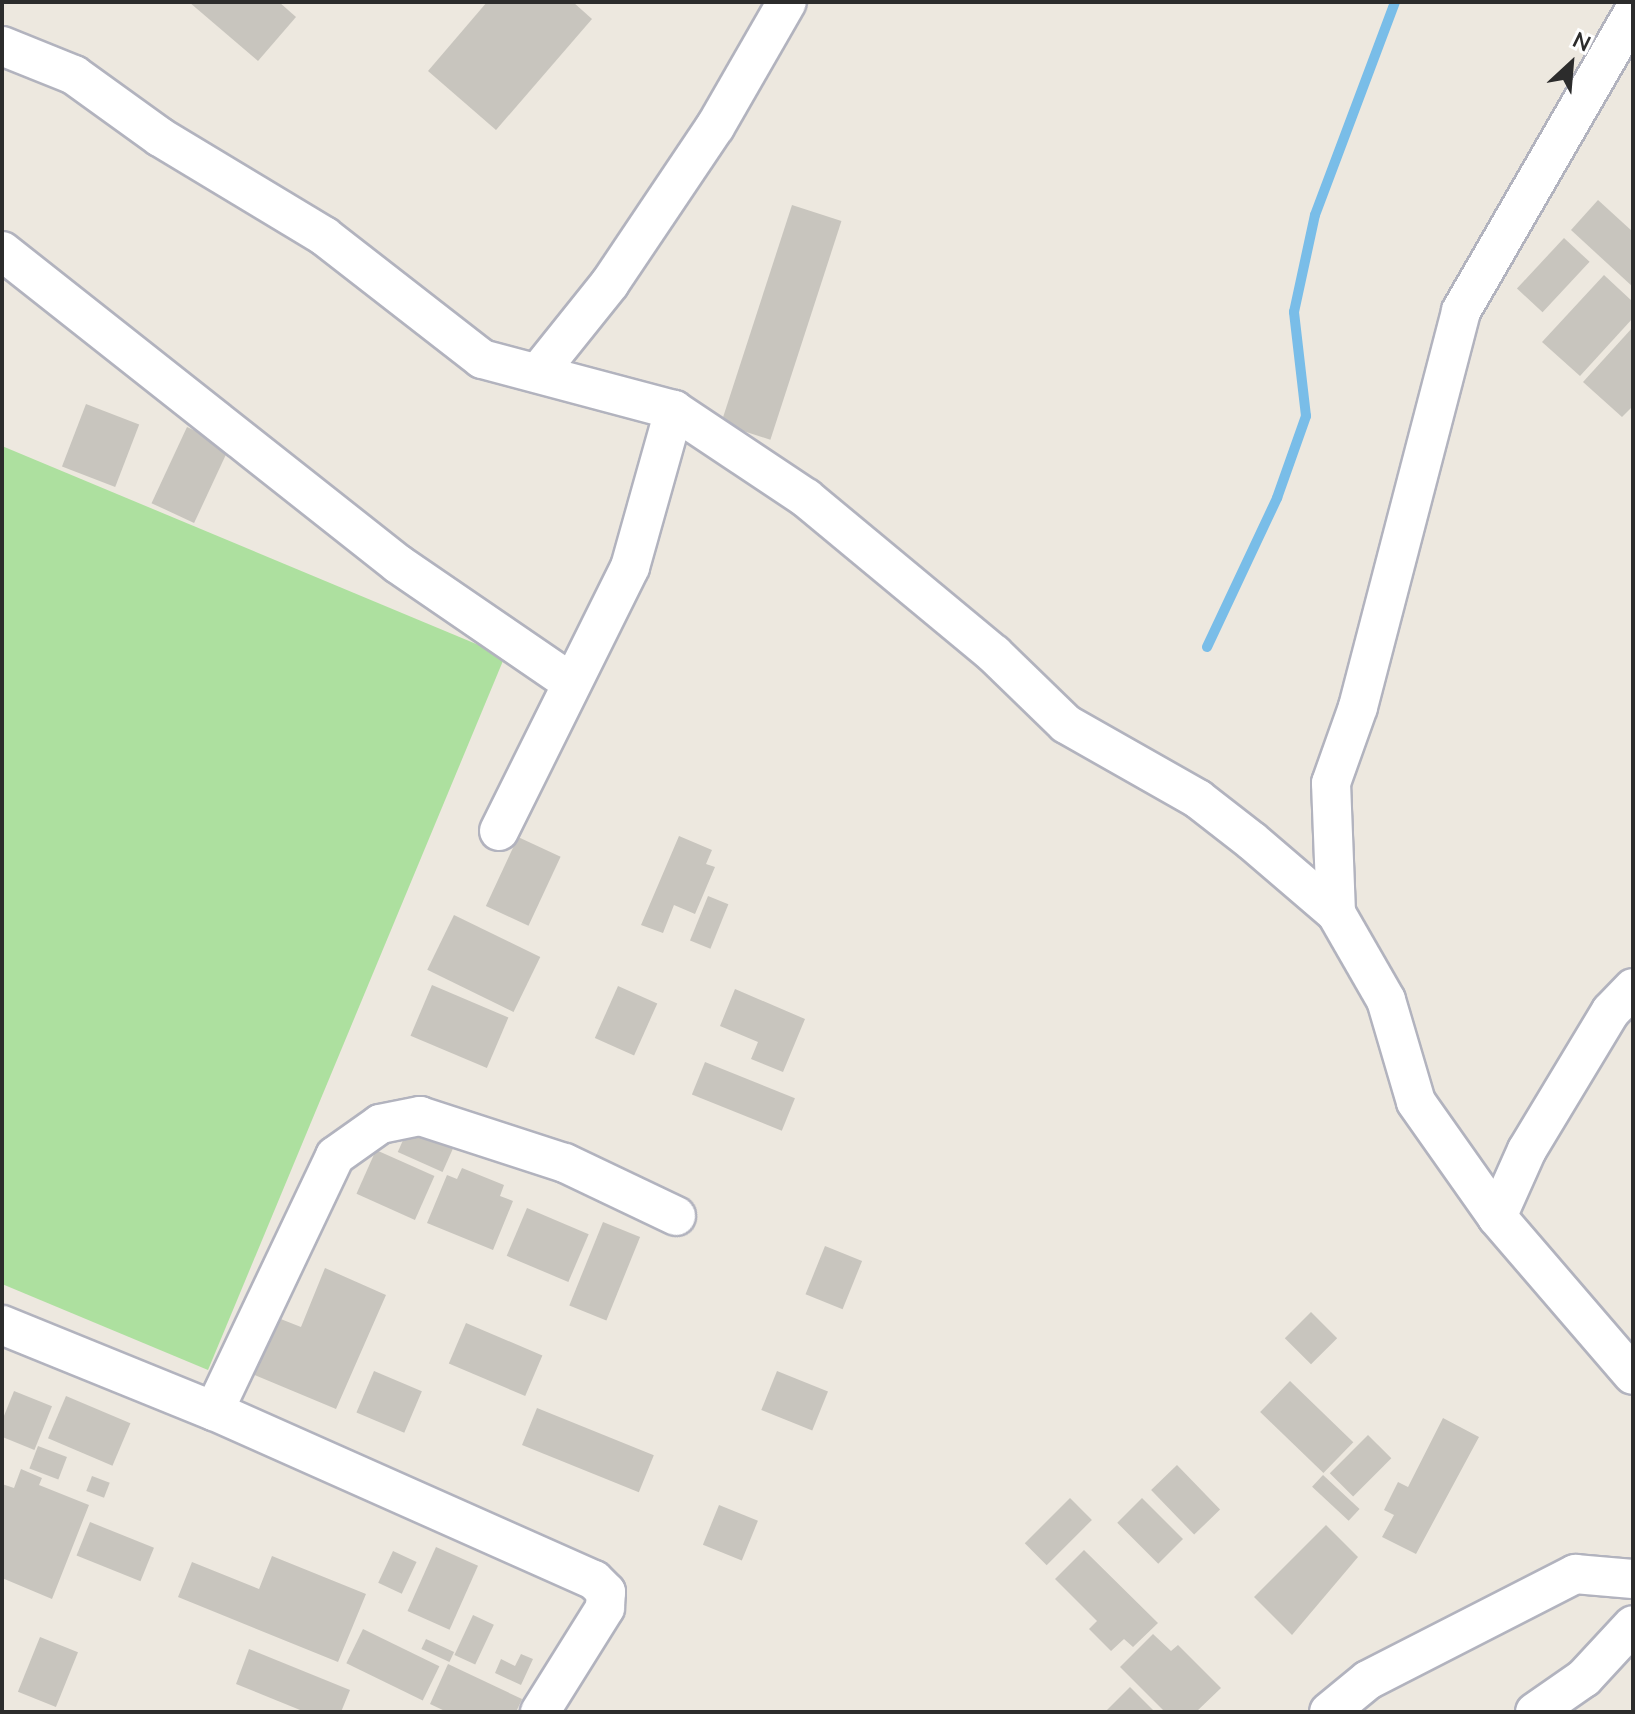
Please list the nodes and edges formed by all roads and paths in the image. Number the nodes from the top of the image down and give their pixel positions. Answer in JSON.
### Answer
{"nodes":[{"id":1,"x":787,"y":2,"type":"edge"},
{"id":2,"x":1633,"y":13,"type":"edge"},
{"id":3,"x":2,"y":46,"type":"edge"},
{"id":4,"x":2,"y":251,"type":"edge"},
{"id":5,"x":538,"y":373,"type":"junction"},
{"id":6,"x":674,"y":410,"type":"junction"},
{"id":7,"x":569,"y":681,"type":"junction"},
{"id":8,"x":499,"y":831,"type":"dead end"},
{"id":9,"x":1336,"y":913,"type":"junction"},
{"id":10,"x":1633,"y":988,"type":"edge"},
{"id":11,"x":676,"y":1216,"type":"dead end"},
{"id":12,"x":1497,"y":1217,"type":"junction"},
{"id":13,"x":2,"y":1325,"type":"edge"},
{"id":14,"x":1633,"y":1375,"type":"edge"},
{"id":15,"x":214,"y":1411,"type":"junction"},
{"id":16,"x":1633,"y":1579,"type":"edge"},
{"id":17,"x":1633,"y":1625,"type":"edge"},
{"id":18,"x":540,"y":1712,"type":"edge"},
{"id":19,"x":1329,"y":1712,"type":"edge"},
{"id":20,"x":1535,"y":1712,"type":"edge"}],
"edges":[{"from":1,"to":5,"type":"street"},
{"from":2,"to":9,"type":"street"},
{"from":3,"to":5,"type":"street"},
{"from":4,"to":7,"type":"street"},
{"from":5,"to":6,"type":"street"},
{"from":6,"to":7,"type":"street"},
{"from":6,"to":9,"type":"street"},
{"from":7,"to":8,"type":"street"},
{"from":9,"to":12,"type":"street"},
{"from":10,"to":12,"type":"street"},
{"from":11,"to":15,"type":"street"},
{"from":12,"to":14,"type":"street"},
{"from":13,"to":15,"type":"street"},
{"from":15,"to":18,"type":"street"},
{"from":16,"to":19,"type":"street"},
{"from":17,"to":20,"type":"street"}]}
